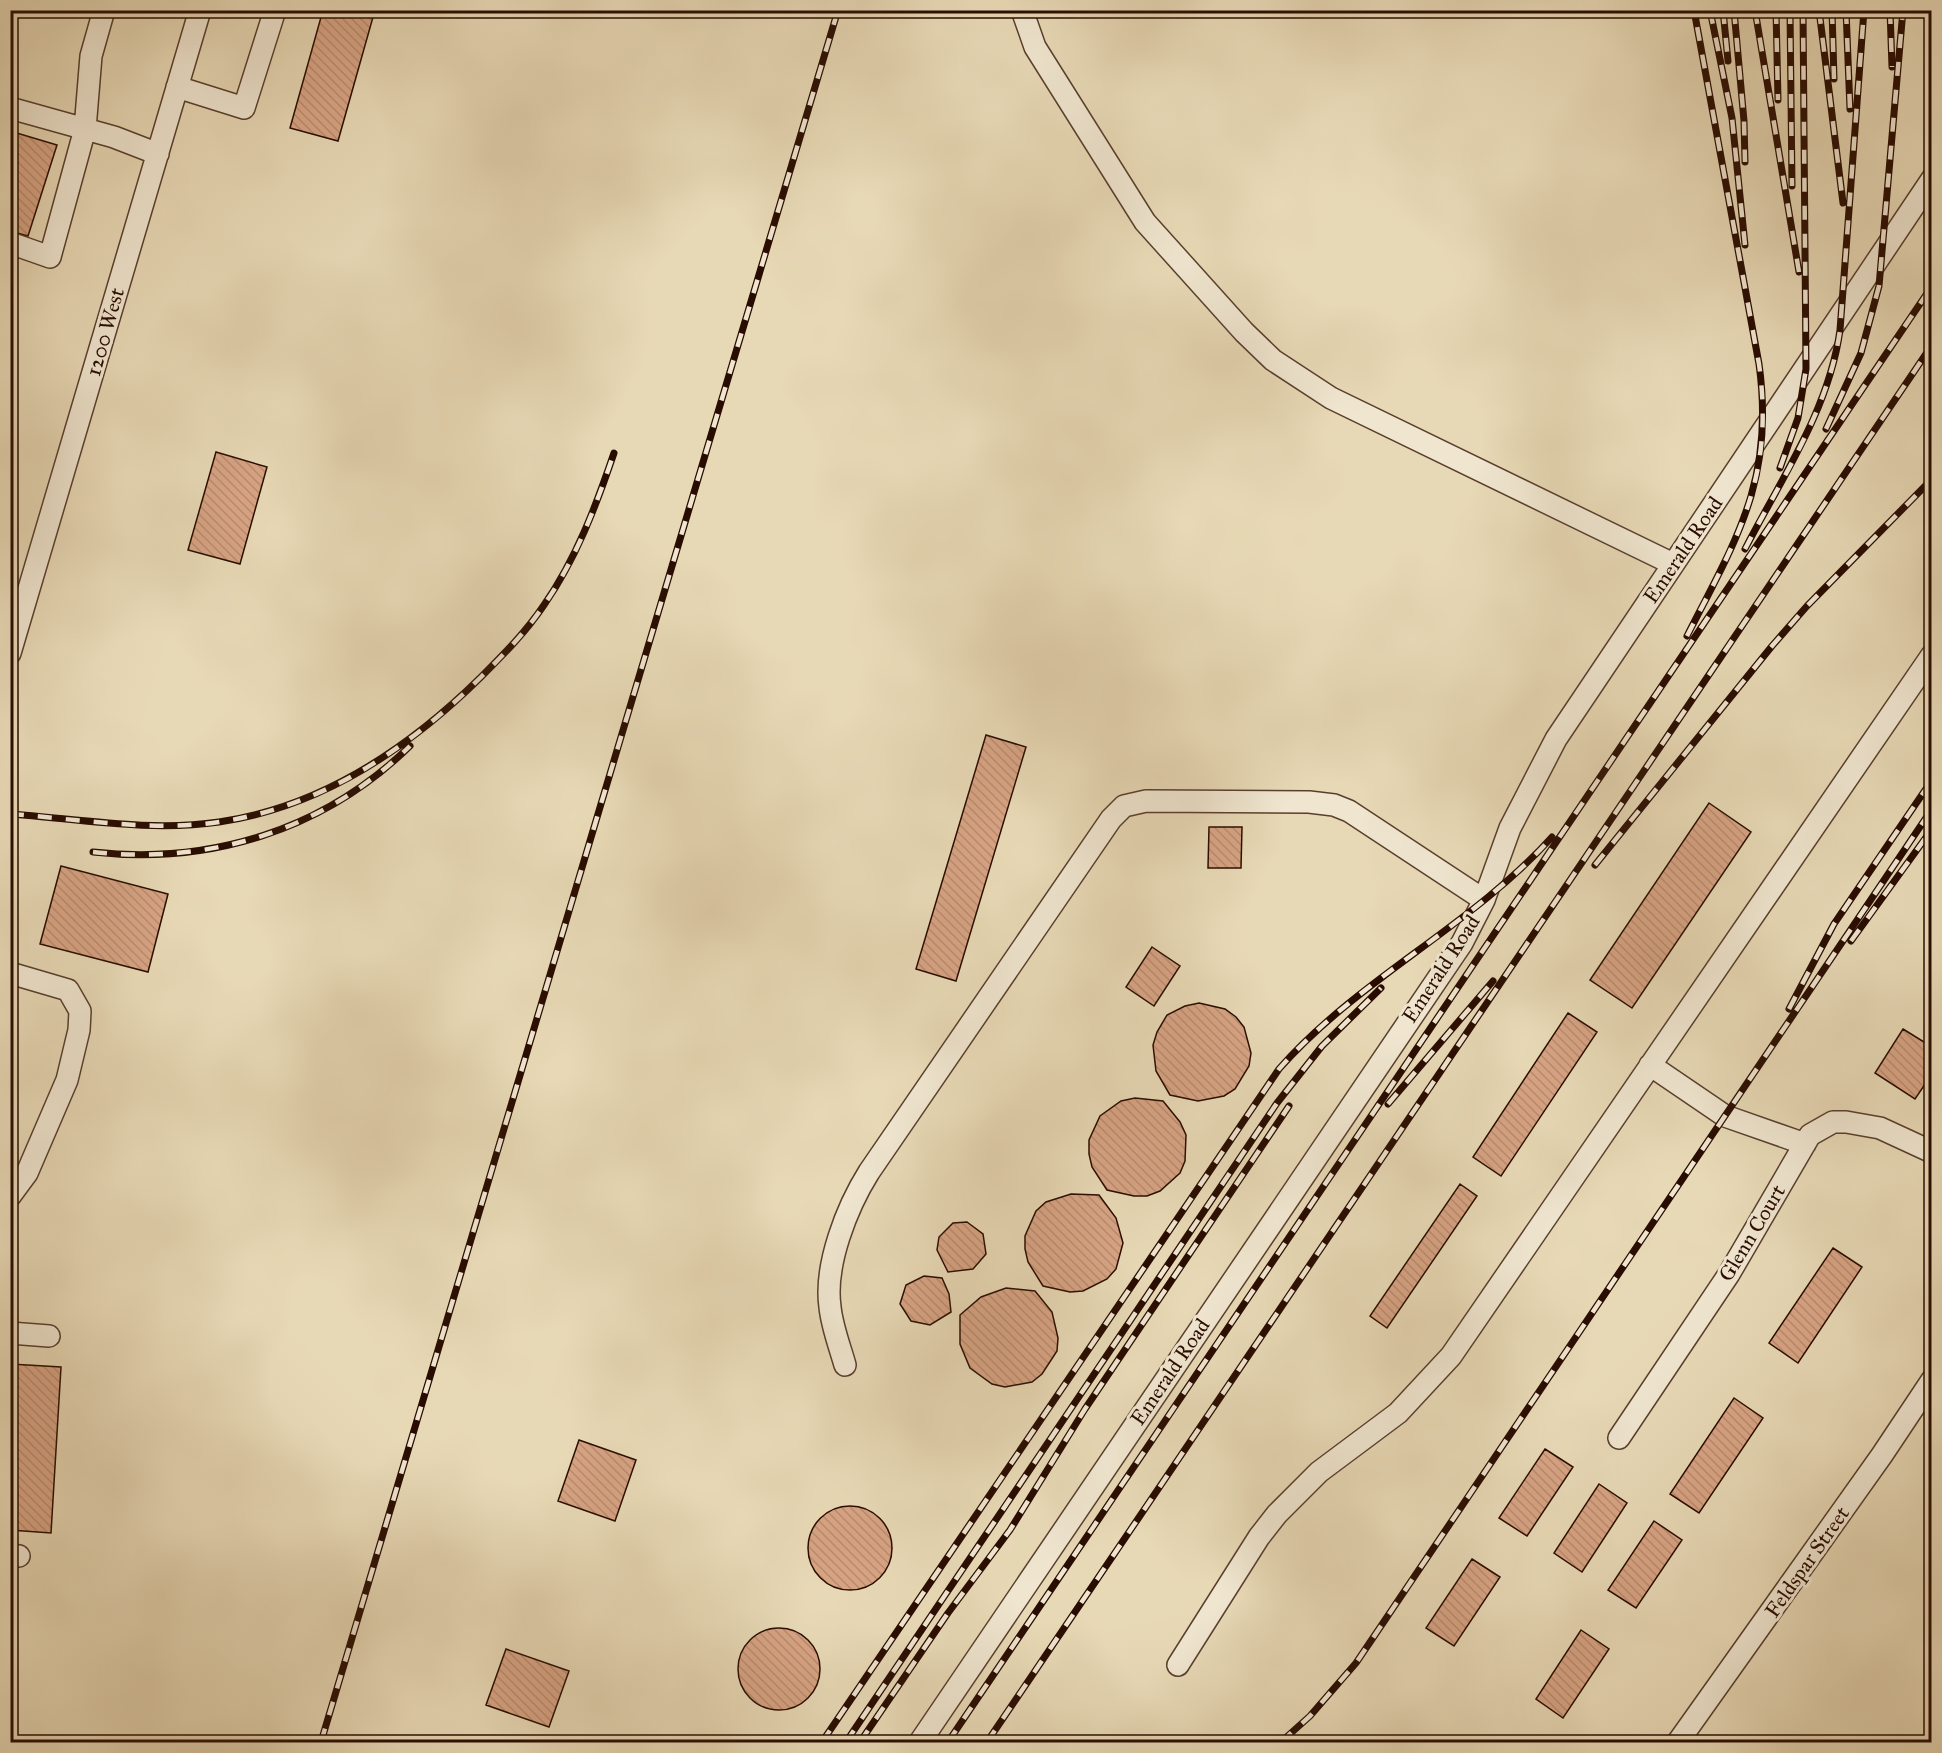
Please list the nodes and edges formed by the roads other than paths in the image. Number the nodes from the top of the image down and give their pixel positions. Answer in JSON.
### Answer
{"nodes":[{"id":1,"x":104,"y":10,"type":"edge"},
{"id":2,"x":200,"y":10,"type":"edge"},
{"id":3,"x":275,"y":10,"type":"edge"},
{"id":4,"x":1022,"y":10,"type":"edge"},
{"id":5,"x":177,"y":87,"type":"junction"},
{"id":6,"x":10,"y":108,"type":"edge"},
{"id":7,"x":86,"y":129,"type":"junction"},
{"id":8,"x":158,"y":154,"type":"junction"},
{"id":9,"x":1932,"y":179,"type":"edge"},
{"id":10,"x":10,"y":243,"type":"edge"},
{"id":11,"x":1673,"y":564,"type":"junction"},
{"id":12,"x":10,"y":653,"type":"edge"},
{"id":13,"x":1932,"y":655,"type":"edge"},
{"id":14,"x":1484,"y":900,"type":"junction"},
{"id":15,"x":10,"y":973,"type":"edge"},
{"id":16,"x":1650,"y":1065,"type":"junction"},
{"id":17,"x":1805,"y":1144,"type":"junction"},
{"id":18,"x":1932,"y":1152,"type":"edge"},
{"id":19,"x":10,"y":1196,"type":"edge"},
{"id":20,"x":10,"y":1333,"type":"edge"},
{"id":21,"x":49,"y":1336,"type":"dead end"},
{"id":22,"x":845,"y":1365,"type":"dead end"},
{"id":23,"x":1932,"y":1380,"type":"edge"},
{"id":24,"x":1620,"y":1438,"type":"dead end"},
{"id":25,"x":1178,"y":1665,"type":"dead end"},
{"id":26,"x":920,"y":1743,"type":"edge"},
{"id":27,"x":1678,"y":1743,"type":"edge"}],
"edges":[{"from":1,"to":7,"type":"street"},
{"from":2,"to":5,"type":"street","name":"1200 West"},
{"from":3,"to":5,"type":"street"},
{"from":4,"to":11,"type":"street"},
{"from":5,"to":8,"type":"street","name":"1200 West"},
{"from":6,"to":7,"type":"street"},
{"from":7,"to":8,"type":"street"},
{"from":7,"to":10,"type":"street"},
{"from":8,"to":12,"type":"street","name":"1200 West"},
{"from":9,"to":11,"type":"street","name":"Emerald Road"},
{"from":11,"to":14,"type":"street","name":"Emerald Road"},
{"from":13,"to":16,"type":"street"},
{"from":14,"to":22,"type":"street"},
{"from":14,"to":26,"type":"street","name":"Emerald Road"},
{"from":15,"to":19,"type":"street"},
{"from":16,"to":17,"type":"street"},
{"from":16,"to":25,"type":"street"},
{"from":17,"to":18,"type":"street","name":"Glenn Court"},
{"from":17,"to":24,"type":"street","name":"Glenn Court"},
{"from":20,"to":21,"type":"street"},
{"from":23,"to":27,"type":"street","name":"Feldspar Street"}]}
